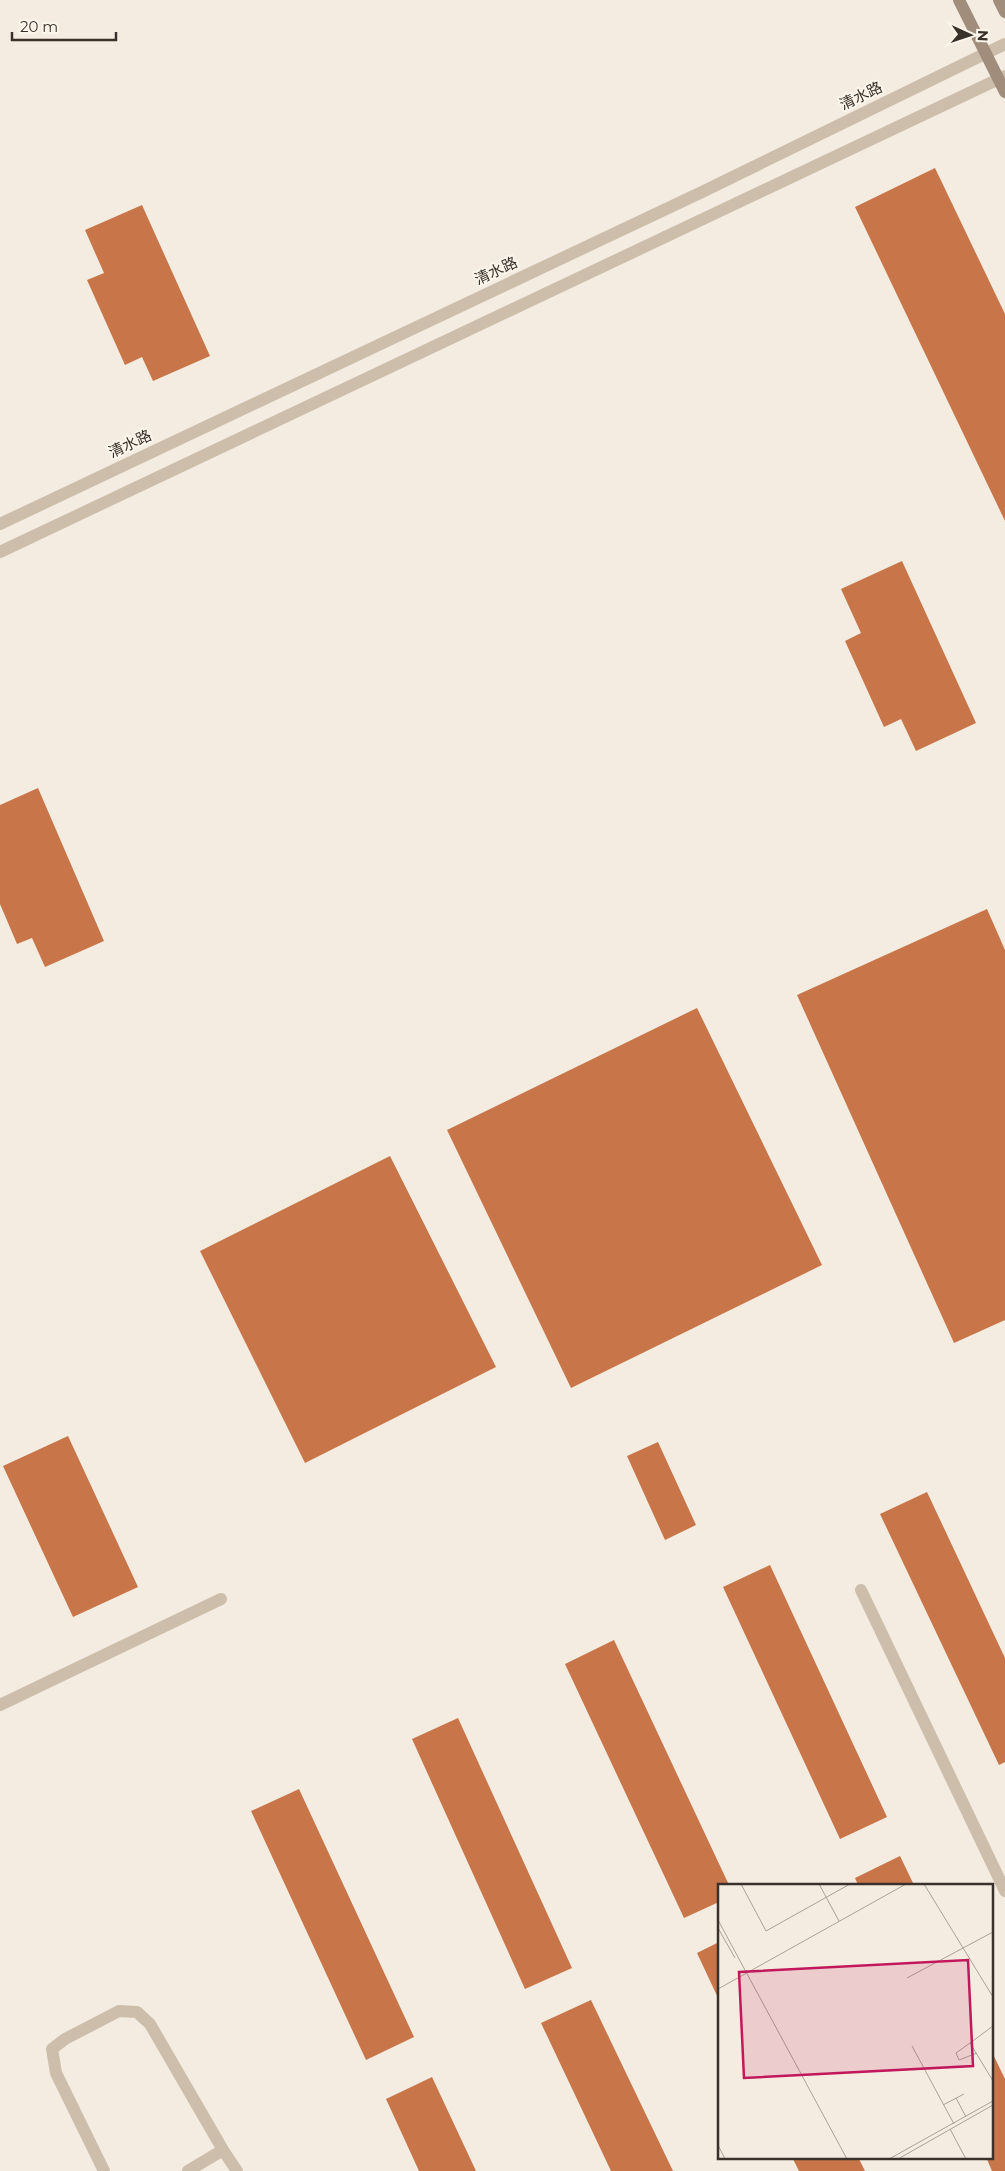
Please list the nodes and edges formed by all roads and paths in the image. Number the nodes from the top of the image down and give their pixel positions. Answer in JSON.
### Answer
{"nodes":[{"id":1,"x":959,"y":0,"type":"edge"},
{"id":2,"x":999,"y":0,"type":"edge"},
{"id":3,"x":1005,"y":12,"type":"edge"},
{"id":4,"x":1005,"y":44,"type":"edge"},
{"id":5,"x":986,"y":54,"type":"junction"},
{"id":6,"x":1002,"y":77,"type":"edge"},
{"id":7,"x":1005,"y":92,"type":"edge"},
{"id":8,"x":0,"y":524,"type":"edge"},
{"id":9,"x":0,"y":552,"type":"edge"},
{"id":10,"x":861,"y":1590,"type":"dead end"},
{"id":11,"x":221,"y":1600,"type":"dead end"},
{"id":12,"x":0,"y":1704,"type":"edge"},
{"id":13,"x":1005,"y":1890,"type":"edge"},
{"id":14,"x":223,"y":2150,"type":"junction"},
{"id":15,"x":104,"y":2171,"type":"edge"},
{"id":16,"x":188,"y":2171,"type":"edge"},
{"id":17,"x":237,"y":2171,"type":"edge"}],
"edges":[{"from":1,"to":5,"type":"main road"},
{"from":2,"to":3,"type":"main road"},
{"from":4,"to":5,"type":"street","name":"清水路"},
{"from":5,"to":6,"type":"main road"},
{"from":5,"to":8,"type":"street","name":"清水路"},
{"from":6,"to":7,"type":"main road"},
{"from":6,"to":9,"type":"street"},
{"from":10,"to":13,"type":"street"},
{"from":11,"to":12,"type":"street"},
{"from":14,"to":15,"type":"street"},
{"from":14,"to":16,"type":"street"},
{"from":14,"to":17,"type":"street"}]}
